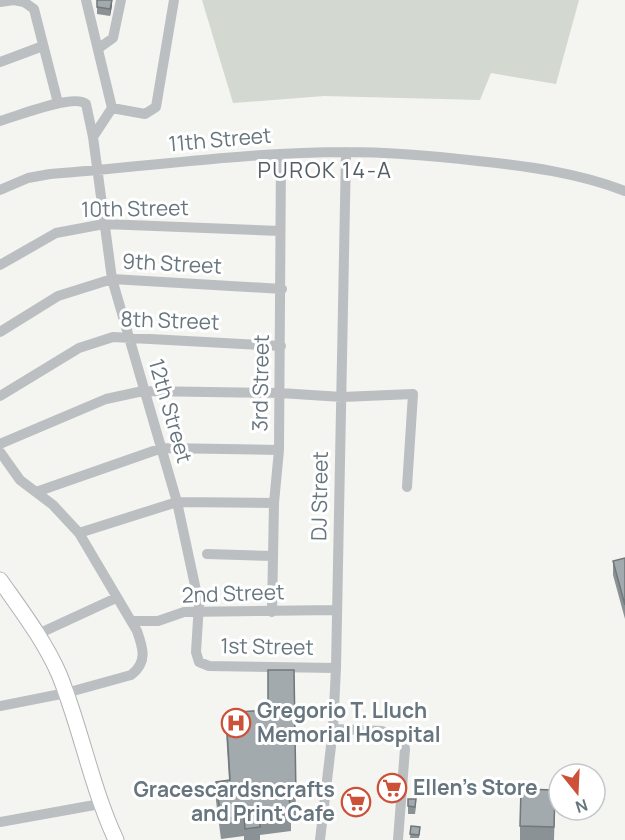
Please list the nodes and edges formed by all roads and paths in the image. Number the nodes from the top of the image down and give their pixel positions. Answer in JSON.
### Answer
{"nodes":[{"id":1,"x":14,"y":0,"type":"edge"},
{"id":2,"x":86,"y":0,"type":"edge"},
{"id":3,"x":121,"y":0,"type":"edge"},
{"id":4,"x":174,"y":0,"type":"edge"},
{"id":5,"x":0,"y":2,"type":"edge"},
{"id":6,"x":43,"y":46,"type":"junction"},
{"id":7,"x":99,"y":48,"type":"junction"},
{"id":8,"x":0,"y":62,"type":"edge"},
{"id":9,"x":58,"y":103,"type":"junction"},
{"id":10,"x":112,"y":108,"type":"junction"},
{"id":11,"x":0,"y":121,"type":"edge"},
{"id":12,"x":93,"y":137,"type":"junction"},
{"id":13,"x":346,"y":152,"type":"junction"},
{"id":14,"x":281,"y":155,"type":"junction"},
{"id":15,"x":98,"y":171,"type":"junction"},
{"id":16,"x":0,"y":189,"type":"edge"},
{"id":17,"x":625,"y":191,"type":"edge"},
{"id":18,"x":104,"y":224,"type":"junction"},
{"id":19,"x":280,"y":231,"type":"junction"},
{"id":20,"x":0,"y":265,"type":"edge"},
{"id":21,"x":112,"y":279,"type":"junction"},
{"id":22,"x":282,"y":289,"type":"junction"},
{"id":23,"x":0,"y":332,"type":"edge"},
{"id":24,"x":129,"y":336,"type":"junction"},
{"id":25,"x":281,"y":346,"type":"junction"},
{"id":26,"x":143,"y":391,"type":"junction"},
{"id":27,"x":280,"y":393,"type":"junction"},
{"id":28,"x":0,"y":396,"type":"edge"},
{"id":29,"x":342,"y":397,"type":"junction"},
{"id":30,"x":0,"y":444,"type":"edge"},
{"id":31,"x":162,"y":448,"type":"junction"},
{"id":32,"x":279,"y":450,"type":"junction"},
{"id":33,"x":0,"y":452,"type":"edge"},
{"id":34,"x":407,"y":487,"type":"dead end"},
{"id":35,"x":36,"y":492,"type":"junction"},
{"id":36,"x":177,"y":502,"type":"junction"},
{"id":37,"x":274,"y":503,"type":"junction"},
{"id":38,"x":79,"y":533,"type":"junction"},
{"id":39,"x":207,"y":555,"type":"dead end"},
{"id":40,"x":273,"y":556,"type":"junction"},
{"id":41,"x":0,"y":580,"type":"edge"},
{"id":42,"x":116,"y":598,"type":"junction"},
{"id":43,"x":337,"y":610,"type":"junction"},
{"id":44,"x":199,"y":611,"type":"junction"},
{"id":45,"x":272,"y":612,"type":"junction"},
{"id":46,"x":131,"y":621,"type":"junction"},
{"id":47,"x":38,"y":634,"type":"junction"},
{"id":48,"x":199,"y":662,"type":"joint"},
{"id":49,"x":336,"y":668,"type":"junction"},
{"id":50,"x":66,"y":693,"type":"junction"},
{"id":51,"x":0,"y":705,"type":"edge"},
{"id":52,"x":333,"y":729,"type":"junction"},
{"id":53,"x":100,"y":804,"type":"junction"},
{"id":54,"x":0,"y":822,"type":"edge"},
{"id":55,"x":116,"y":840,"type":"edge"},
{"id":56,"x":320,"y":840,"type":"edge"},
{"id":57,"x":398,"y":840,"type":"edge"}],
"edges":[{"from":1,"to":5,"type":"street"},
{"from":1,"to":6,"type":"street"},
{"from":2,"to":7,"type":"street"},
{"from":3,"to":7,"type":"street"},
{"from":4,"to":10,"type":"street"},
{"from":6,"to":8,"type":"street"},
{"from":6,"to":9,"type":"street"},
{"from":7,"to":10,"type":"street"},
{"from":9,"to":11,"type":"street","name":"12th Street"},
{"from":9,"to":12,"type":"street","name":"12th Street"},
{"from":10,"to":12,"type":"street"},
{"from":12,"to":15,"type":"street","name":"12th Street"},
{"from":13,"to":14,"type":"street","name":"11th Street"},
{"from":13,"to":17,"type":"street","name":"11th Street"},
{"from":13,"to":29,"type":"street","name":"DJ Street"},
{"from":14,"to":15,"type":"street","name":"11th Street"},
{"from":14,"to":19,"type":"street","name":"3rd Street"},
{"from":15,"to":16,"type":"street","name":"11th Street"},
{"from":15,"to":18,"type":"street","name":"12th Street"},
{"from":18,"to":19,"type":"street","name":"10th Street"},
{"from":18,"to":20,"type":"street","name":"10th Street"},
{"from":18,"to":21,"type":"street","name":"12th Street"},
{"from":19,"to":22,"type":"street","name":"3rd Street"},
{"from":21,"to":22,"type":"street","name":"9th Street"},
{"from":21,"to":23,"type":"street","name":"9th Street"},
{"from":21,"to":24,"type":"street","name":"12th Street"},
{"from":22,"to":25,"type":"street","name":"3rd Street"},
{"from":24,"to":25,"type":"street","name":"8th Street"},
{"from":24,"to":26,"type":"street","name":"12th Street"},
{"from":24,"to":28,"type":"street","name":"8th Street"},
{"from":25,"to":27,"type":"street","name":"3rd Street"},
{"from":26,"to":27,"type":"street"},
{"from":26,"to":30,"type":"street"},
{"from":26,"to":31,"type":"street","name":"12th Street"},
{"from":27,"to":29,"type":"street"},
{"from":27,"to":32,"type":"street","name":"3rd Street"},
{"from":29,"to":34,"type":"street"},
{"from":29,"to":43,"type":"street","name":"DJ Street"},
{"from":31,"to":32,"type":"street"},
{"from":31,"to":35,"type":"street"},
{"from":31,"to":36,"type":"street","name":"12th Street"},
{"from":32,"to":37,"type":"street","name":"3rd Street"},
{"from":33,"to":35,"type":"street"},
{"from":35,"to":38,"type":"street"},
{"from":36,"to":37,"type":"street"},
{"from":36,"to":38,"type":"street"},
{"from":36,"to":44,"type":"street","name":"12th Street"},
{"from":37,"to":40,"type":"street","name":"3rd Street"},
{"from":38,"to":42,"type":"street"},
{"from":39,"to":40,"type":"street"},
{"from":40,"to":45,"type":"street","name":"3rd Street"},
{"from":41,"to":47,"type":"main road"},
{"from":42,"to":46,"type":"street"},
{"from":42,"to":47,"type":"street"},
{"from":43,"to":45,"type":"street","name":"2nd Street"},
{"from":43,"to":49,"type":"street","name":"DJ Street"},
{"from":44,"to":45,"type":"street","name":"2nd Street"},
{"from":44,"to":46,"type":"street","name":"2nd Street"},
{"from":44,"to":48,"type":"street","name":"12th Street"},
{"from":46,"to":50,"type":"street"},
{"from":47,"to":50,"type":"main road"},
{"from":48,"to":49,"type":"street","name":"1st Street"},
{"from":49,"to":52,"type":"street","name":"DJ Street"},
{"from":50,"to":51,"type":"street"},
{"from":50,"to":53,"type":"main road"},
{"from":52,"to":56,"type":"street","name":"DJ Street"},
{"from":52,"to":57,"type":"street"},
{"from":53,"to":54,"type":"street"},
{"from":53,"to":55,"type":"main road"}]}
